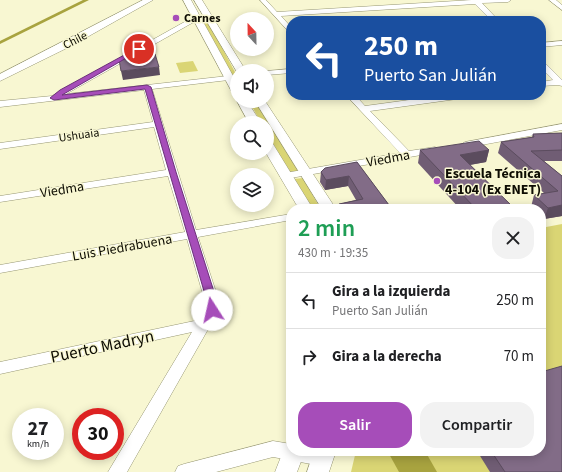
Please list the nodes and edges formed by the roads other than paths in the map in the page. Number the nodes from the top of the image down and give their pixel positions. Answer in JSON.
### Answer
{"nodes":[{"id":1,"x":149,"y":0,"type":"edge"},
{"id":2,"x":187,"y":0,"type":"edge"},
{"id":3,"x":198,"y":0,"type":"edge"},
{"id":4,"x":263,"y":0,"type":"edge"},
{"id":5,"x":508,"y":0,"type":"edge"},
{"id":6,"x":552,"y":0,"type":"edge"},
{"id":7,"x":476,"y":1,"type":"edge"},
{"id":8,"x":562,"y":8,"type":"edge"},
{"id":9,"x":276,"y":14,"type":"junction"},
{"id":10,"x":491,"y":16,"type":"edge"},
{"id":11,"x":209,"y":18,"type":"junction"},
{"id":12,"x":197,"y":19,"type":"junction"},
{"id":13,"x":286,"y":25,"type":"edge"},
{"id":14,"x":562,"y":43,"type":"edge"},
{"id":15,"x":546,"y":45,"type":"edge"},
{"id":16,"x":237,"y":64,"type":"edge"},
{"id":17,"x":546,"y":69,"type":"edge"},
{"id":18,"x":286,"y":71,"type":"edge"},
{"id":19,"x":230,"y":72,"type":"edge"},
{"id":20,"x":274,"y":72,"type":"edge"},
{"id":21,"x":230,"y":77,"type":"edge"},
{"id":22,"x":0,"y":78,"type":"edge"},
{"id":23,"x":561,"y":83,"type":"edge"},
{"id":24,"x":546,"y":84,"type":"edge"},
{"id":25,"x":147,"y":87,"type":"junction"},
{"id":26,"x":54,"y":98,"type":"junction"},
{"id":27,"x":355,"y":100,"type":"edge"},
{"id":28,"x":428,"y":100,"type":"edge"},
{"id":29,"x":0,"y":104,"type":"edge"},
{"id":30,"x":265,"y":108,"type":"edge"},
{"id":31,"x":363,"y":109,"type":"junction"},
{"id":32,"x":158,"y":124,"type":"junction"},
{"id":33,"x":562,"y":128,"type":"edge"},
{"id":34,"x":0,"y":146,"type":"edge"},
{"id":35,"x":407,"y":155,"type":"junction"},
{"id":36,"x":274,"y":156,"type":"edge"},
{"id":37,"x":172,"y":172,"type":"junction"},
{"id":38,"x":306,"y":172,"type":"junction"},
{"id":39,"x":285,"y":176,"type":"junction"},
{"id":40,"x":0,"y":199,"type":"edge"},
{"id":41,"x":303,"y":204,"type":"edge"},
{"id":42,"x":326,"y":204,"type":"edge"},
{"id":43,"x":286,"y":218,"type":"edge"},
{"id":44,"x":192,"y":235,"type":"junction"},
{"id":45,"x":0,"y":269,"type":"edge"},
{"id":46,"x":204,"y":324,"type":"junction"},
{"id":47,"x":0,"y":368,"type":"edge"},
{"id":48,"x":286,"y":456,"type":"edge"},
{"id":49,"x":291,"y":458,"type":"edge"},
{"id":50,"x":322,"y":460,"type":"edge"},
{"id":51,"x":117,"y":472,"type":"edge"},
{"id":52,"x":184,"y":472,"type":"edge"}],
"edges":[{"from":1,"to":22,"type":"main road","name":"Chile"},
{"from":2,"to":12,"type":"street"},
{"from":3,"to":11,"type":"street"},
{"from":4,"to":9,"type":"street"},
{"from":5,"to":7,"type":"street"},
{"from":6,"to":8,"type":"street"},
{"from":7,"to":9,"type":"street"},
{"from":7,"to":10,"type":"street"},
{"from":9,"to":13,"type":"street"},
{"from":11,"to":12,"type":"street"},
{"from":11,"to":16,"type":"street"},
{"from":12,"to":19,"type":"street"},
{"from":12,"to":26,"type":"street"},
{"from":14,"to":15,"type":"street"},
{"from":17,"to":23,"type":"street"},
{"from":18,"to":20,"type":"street"},
{"from":21,"to":25,"type":"street"},
{"from":23,"to":24,"type":"street"},
{"from":25,"to":26,"type":"street"},
{"from":25,"to":32,"type":"street"},
{"from":26,"to":29,"type":"street"},
{"from":27,"to":31,"type":"street"},
{"from":28,"to":31,"type":"street"},
{"from":30,"to":38,"type":"street"},
{"from":31,"to":35,"type":"street"},
{"from":32,"to":34,"type":"street","name":"Ushuaia"},
{"from":32,"to":37,"type":"street"},
{"from":33,"to":35,"type":"street","name":"Viedma"},
{"from":35,"to":38,"type":"street","name":"Viedma"},
{"from":36,"to":39,"type":"street"},
{"from":37,"to":40,"type":"street","name":"Viedma"},
{"from":37,"to":44,"type":"street"},
{"from":38,"to":39,"type":"street","name":"Viedma"},
{"from":38,"to":42,"type":"street"},
{"from":39,"to":41,"type":"street"},
{"from":43,"to":44,"type":"street","name":"Luis Piedrabuena"},
{"from":44,"to":45,"type":"street","name":"Luis Piedrabuena"},
{"from":44,"to":46,"type":"street"},
{"from":46,"to":47,"type":"street","name":"Puerto Madryn"},
{"from":46,"to":51,"type":"street"},
{"from":48,"to":52,"type":"street"},
{"from":49,"to":50,"type":"street"}]}
